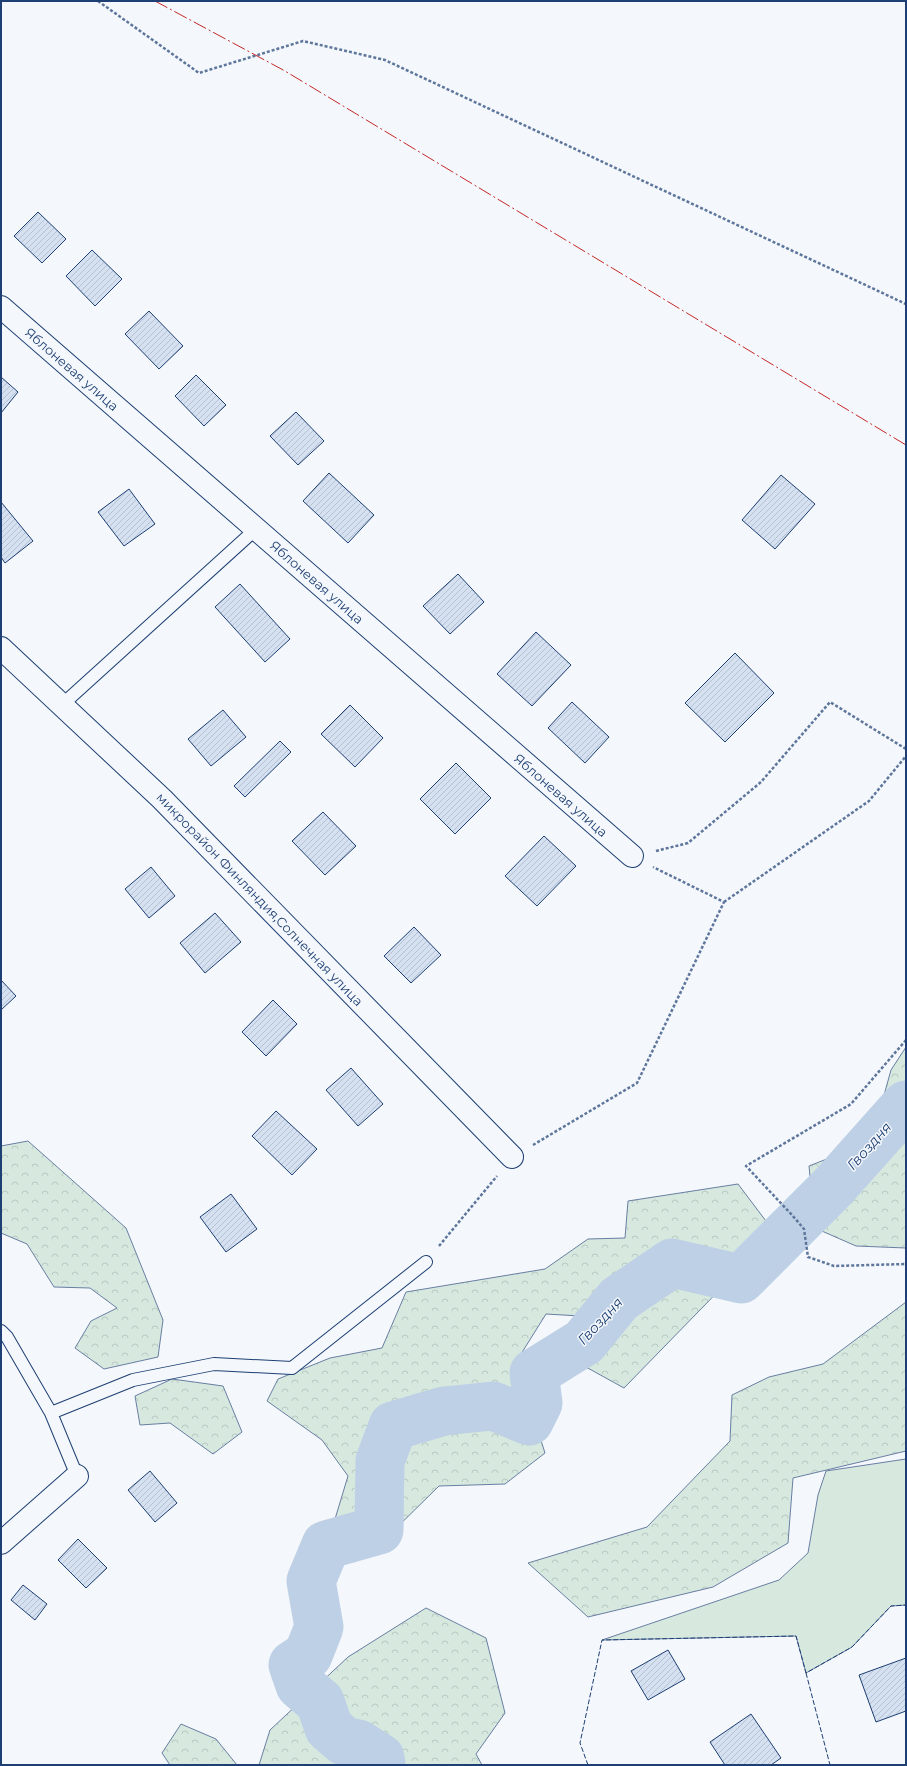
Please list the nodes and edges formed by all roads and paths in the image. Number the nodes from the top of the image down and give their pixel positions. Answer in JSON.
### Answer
{"nodes":[{"id":1,"x":98,"y":1,"type":"edge"},
{"id":2,"x":906,"y":304,"type":"edge"},
{"id":3,"x":1,"y":308,"type":"edge"},
{"id":4,"x":256,"y":529,"type":"junction"},
{"id":5,"x":1,"y":648,"type":"edge"},
{"id":6,"x":63,"y":704,"type":"junction"},
{"id":7,"x":906,"y":749,"type":"edge"},
{"id":8,"x":906,"y":756,"type":"edge"},
{"id":9,"x":632,"y":856,"type":"junction"},
{"id":10,"x":724,"y":902,"type":"junction"},
{"id":11,"x":906,"y":1040,"type":"edge"},
{"id":12,"x":512,"y":1157,"type":"junction"},
{"id":13,"x":426,"y":1262,"type":"joint"},
{"id":14,"x":906,"y":1264,"type":"edge"},
{"id":15,"x":1,"y":1331,"type":"edge"},
{"id":16,"x":51,"y":1413,"type":"junction"},
{"id":17,"x":77,"y":1476,"type":"joint"},
{"id":18,"x":1,"y":1543,"type":"edge"}],
"edges":[{"from":1,"to":2,"type":"path"},
{"from":3,"to":4,"type":"street","name":"Яблоневая улица"},
{"from":4,"to":6,"type":"lane"},
{"from":4,"to":9,"type":"street","name":"Яблоневая улица"},
{"from":5,"to":6,"type":"street","name":"микрорайон Финляндия,Солнечная улица"},
{"from":6,"to":12,"type":"street","name":"микрорайон Финляндия,Солнечная улица"},
{"from":7,"to":9,"type":"path"},
{"from":8,"to":10,"type":"path"},
{"from":9,"to":10,"type":"path"},
{"from":10,"to":12,"type":"path"},
{"from":11,"to":14,"type":"path"},
{"from":12,"to":13,"type":"path"},
{"from":13,"to":16,"type":"lane"},
{"from":15,"to":16,"type":"lane"},
{"from":16,"to":17,"type":"lane"},
{"from":17,"to":18,"type":"street"}]}
